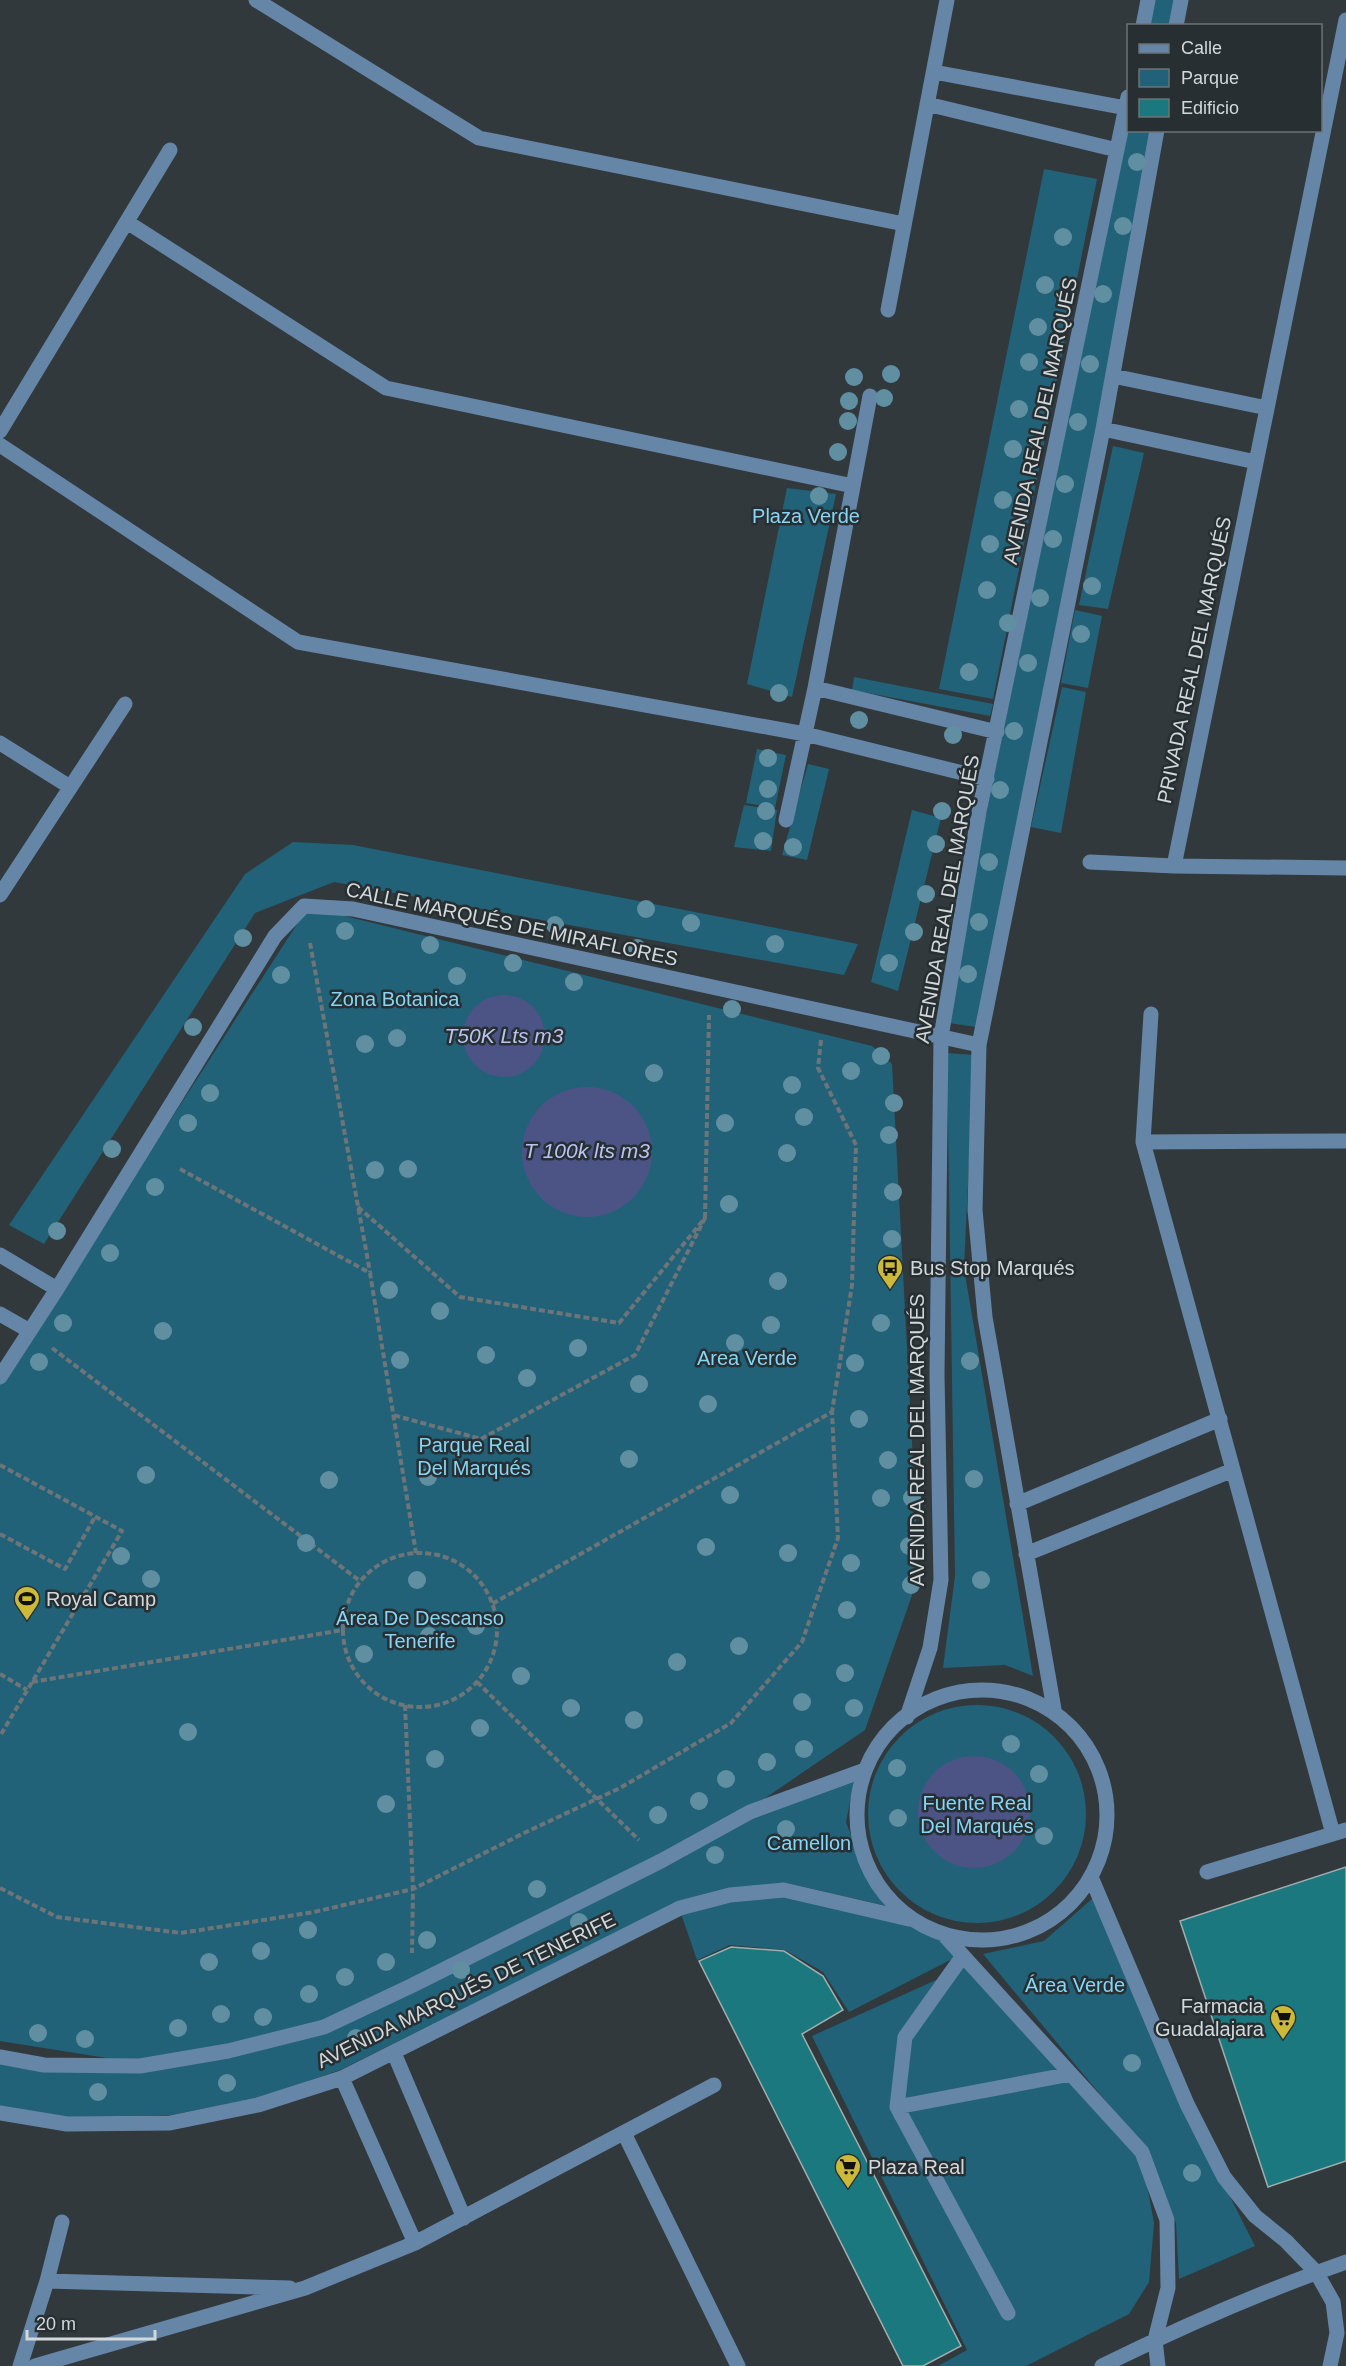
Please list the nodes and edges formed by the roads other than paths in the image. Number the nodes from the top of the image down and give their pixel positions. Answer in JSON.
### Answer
{"nodes":[{"id":1,"x":256,"y":0,"type":"edge"},
{"id":2,"x":947,"y":0,"type":"edge"},
{"id":3,"x":1148,"y":0,"type":"edge"},
{"id":4,"x":1181,"y":0,"type":"edge"},
{"id":5,"x":1346,"y":20,"type":"edge"},
{"id":6,"x":1143,"y":24,"type":"edge"},
{"id":7,"x":1176,"y":24,"type":"edge"},
{"id":8,"x":1341,"y":67,"type":"edge"},
{"id":9,"x":934,"y":72,"type":"junction"},
{"id":10,"x":1127,"y":103,"type":"edge"},
{"id":11,"x":927,"y":104,"type":"junction"},
{"id":12,"x":1157,"y":132,"type":"edge"},
{"id":13,"x":170,"y":150,"type":"dead end"},
{"id":14,"x":1118,"y":150,"type":"junction"},
{"id":15,"x":127,"y":222,"type":"junction"},
{"id":16,"x":904,"y":224,"type":"junction"},
{"id":17,"x":888,"y":310,"type":"dead end"},
{"id":18,"x":1113,"y":376,"type":"junction"},
{"id":19,"x":870,"y":396,"type":"dead end"},
{"id":20,"x":1267,"y":408,"type":"junction"},
{"id":21,"x":1103,"y":429,"type":"junction"},
{"id":22,"x":0,"y":431,"type":"edge"},
{"id":23,"x":0,"y":445,"type":"edge"},
{"id":24,"x":1256,"y":462,"type":"junction"},
{"id":25,"x":853,"y":486,"type":"junction"},
{"id":26,"x":815,"y":688,"type":"junction"},
{"id":27,"x":124,"y":704,"type":"dead end"},
{"id":28,"x":997,"y":732,"type":"junction"},
{"id":29,"x":805,"y":734,"type":"junction"},
{"id":30,"x":0,"y":743,"type":"edge"},
{"id":31,"x":987,"y":779,"type":"junction"},
{"id":32,"x":70,"y":787,"type":"junction"},
{"id":33,"x":786,"y":819,"type":"dead end"},
{"id":34,"x":1090,"y":862,"type":"dead end"},
{"id":35,"x":1174,"y":866,"type":"junction"},
{"id":36,"x":1346,"y":868,"type":"edge"},
{"id":37,"x":0,"y":895,"type":"edge"},
{"id":38,"x":1151,"y":1014,"type":"dead end"},
{"id":39,"x":941,"y":1037,"type":"junction"},
{"id":40,"x":979,"y":1045,"type":"junction"},
{"id":41,"x":1346,"y":1141,"type":"edge"},
{"id":42,"x":1143,"y":1142,"type":"junction"},
{"id":43,"x":0,"y":1255,"type":"edge"},
{"id":44,"x":57,"y":1289,"type":"junction"},
{"id":45,"x":0,"y":1314,"type":"edge"},
{"id":46,"x":28,"y":1330,"type":"junction"},
{"id":47,"x":0,"y":1377,"type":"edge"},
{"id":48,"x":1220,"y":1419,"type":"junction"},
{"id":49,"x":1233,"y":1470,"type":"junction"},
{"id":50,"x":1017,"y":1504,"type":"junction"},
{"id":51,"x":1026,"y":1554,"type":"junction"},
{"id":52,"x":1054,"y":1709,"type":"junction"},
{"id":53,"x":907,"y":1717,"type":"junction"},
{"id":54,"x":862,"y":1771,"type":"junction"},
{"id":55,"x":1339,"y":1832,"type":"edge"},
{"id":56,"x":1207,"y":1872,"type":"dead end"},
{"id":57,"x":1091,"y":1877,"type":"junction"},
{"id":58,"x":909,"y":1919,"type":"junction"},
{"id":59,"x":945,"y":1936,"type":"junction"},
{"id":60,"x":962,"y":1957,"type":"junction"},
{"id":61,"x":394,"y":2053,"type":"junction"},
{"id":62,"x":0,"y":2056,"type":"edge"},
{"id":63,"x":1071,"y":2074,"type":"junction"},
{"id":64,"x":342,"y":2078,"type":"junction"},
{"id":65,"x":714,"y":2085,"type":"dead end"},
{"id":66,"x":897,"y":2107,"type":"junction"},
{"id":67,"x":0,"y":2113,"type":"edge"},
{"id":68,"x":624,"y":2133,"type":"junction"},
{"id":69,"x":464,"y":2218,"type":"junction"},
{"id":70,"x":62,"y":2222,"type":"dead end"},
{"id":71,"x":415,"y":2243,"type":"junction"},
{"id":72,"x":1346,"y":2262,"type":"edge"},
{"id":73,"x":1316,"y":2272,"type":"junction"},
{"id":74,"x":47,"y":2281,"type":"junction"},
{"id":75,"x":304,"y":2288,"type":"junction"},
{"id":76,"x":1008,"y":2313,"type":"dead end"},
{"id":77,"x":1155,"y":2340,"type":"junction"},
{"id":78,"x":20,"y":2366,"type":"edge"},
{"id":79,"x":34,"y":2366,"type":"edge"},
{"id":80,"x":738,"y":2366,"type":"edge"},
{"id":81,"x":1102,"y":2366,"type":"edge"},
{"id":82,"x":1158,"y":2366,"type":"edge"},
{"id":83,"x":1330,"y":2366,"type":"edge"}],
"edges":[{"from":1,"to":16,"type":"street"},
{"from":2,"to":9,"type":"street"},
{"from":3,"to":6,"type":"street"},
{"from":4,"to":7,"type":"street"},
{"from":5,"to":8,"type":"street","name":"PRIVADA REAL DEL MARQUÉS"},
{"from":8,"to":20,"type":"street","name":"PRIVADA REAL DEL MARQUÉS"},
{"from":9,"to":10,"type":"street"},
{"from":9,"to":11,"type":"street"},
{"from":10,"to":14,"type":"street","name":"AVENIDA REAL DEL MARQUÉS"},
{"from":11,"to":14,"type":"street"},
{"from":11,"to":16,"type":"street"},
{"from":12,"to":18,"type":"street"},
{"from":13,"to":15,"type":"street"},
{"from":14,"to":28,"type":"street","name":"AVENIDA REAL DEL MARQUÉS"},
{"from":15,"to":22,"type":"street"},
{"from":15,"to":25,"type":"street"},
{"from":16,"to":17,"type":"street"},
{"from":18,"to":20,"type":"street"},
{"from":18,"to":21,"type":"street"},
{"from":19,"to":25,"type":"street"},
{"from":20,"to":24,"type":"street","name":"PRIVADA REAL DEL MARQUÉS"},
{"from":21,"to":24,"type":"street"},
{"from":21,"to":40,"type":"street"},
{"from":23,"to":29,"type":"street"},
{"from":24,"to":35,"type":"street","name":"PRIVADA REAL DEL MARQUÉS"},
{"from":25,"to":26,"type":"street"},
{"from":26,"to":28,"type":"street"},
{"from":26,"to":29,"type":"street"},
{"from":27,"to":32,"type":"street"},
{"from":28,"to":31,"type":"street","name":"AVENIDA REAL DEL MARQUÉS"},
{"from":29,"to":31,"type":"street"},
{"from":29,"to":33,"type":"street"},
{"from":30,"to":32,"type":"street"},
{"from":31,"to":39,"type":"street","name":"AVENIDA REAL DEL MARQUÉS"},
{"from":32,"to":37,"type":"street"},
{"from":34,"to":35,"type":"street"},
{"from":35,"to":36,"type":"street"},
{"from":38,"to":42,"type":"street"},
{"from":39,"to":40,"type":"street","name":"CALLE MARQUÉS DE MIRAFLORES"},
{"from":39,"to":44,"type":"street","name":"CALLE MARQUÉS DE MIRAFLORES"},
{"from":39,"to":53,"type":"street","name":"AVENIDA REAL DEL MARQUÉS"},
{"from":40,"to":50,"type":"street"},
{"from":41,"to":42,"type":"street"},
{"from":42,"to":48,"type":"street"},
{"from":43,"to":44,"type":"street"},
{"from":44,"to":46,"type":"street"},
{"from":45,"to":46,"type":"street"},
{"from":46,"to":47,"type":"street"},
{"from":48,"to":49,"type":"street"},
{"from":48,"to":50,"type":"street"},
{"from":49,"to":51,"type":"street"},
{"from":49,"to":55,"type":"street"},
{"from":50,"to":51,"type":"street"},
{"from":51,"to":52,"type":"street"},
{"from":52,"to":53,"type":"street"},
{"from":52,"to":57,"type":"street"},
{"from":53,"to":54,"type":"street"},
{"from":54,"to":58,"type":"street"},
{"from":54,"to":62,"type":"street","name":"AVENIDA MARQUÉS DE TENERIFE"},
{"from":55,"to":56,"type":"street"},
{"from":57,"to":59,"type":"street"},
{"from":57,"to":73,"type":"street"},
{"from":58,"to":59,"type":"street"},
{"from":58,"to":61,"type":"street","name":"AVENIDA MARQUÉS DE TENERIFE"},
{"from":59,"to":60,"type":"street"},
{"from":60,"to":63,"type":"street"},
{"from":60,"to":66,"type":"street"},
{"from":61,"to":64,"type":"street","name":"AVENIDA MARQUÉS DE TENERIFE"},
{"from":61,"to":69,"type":"street"},
{"from":63,"to":66,"type":"street"},
{"from":63,"to":77,"type":"street"},
{"from":64,"to":67,"type":"street","name":"AVENIDA MARQUÉS DE TENERIFE"},
{"from":64,"to":71,"type":"street"},
{"from":65,"to":68,"type":"street"},
{"from":66,"to":76,"type":"street"},
{"from":68,"to":69,"type":"street"},
{"from":68,"to":80,"type":"street"},
{"from":69,"to":71,"type":"street"},
{"from":70,"to":74,"type":"street"},
{"from":71,"to":75,"type":"street"},
{"from":72,"to":73,"type":"street"},
{"from":73,"to":77,"type":"street"},
{"from":73,"to":83,"type":"street"},
{"from":74,"to":75,"type":"street"},
{"from":74,"to":78,"type":"street"},
{"from":75,"to":79,"type":"street"},
{"from":77,"to":81,"type":"street"},
{"from":77,"to":82,"type":"street"}]}
